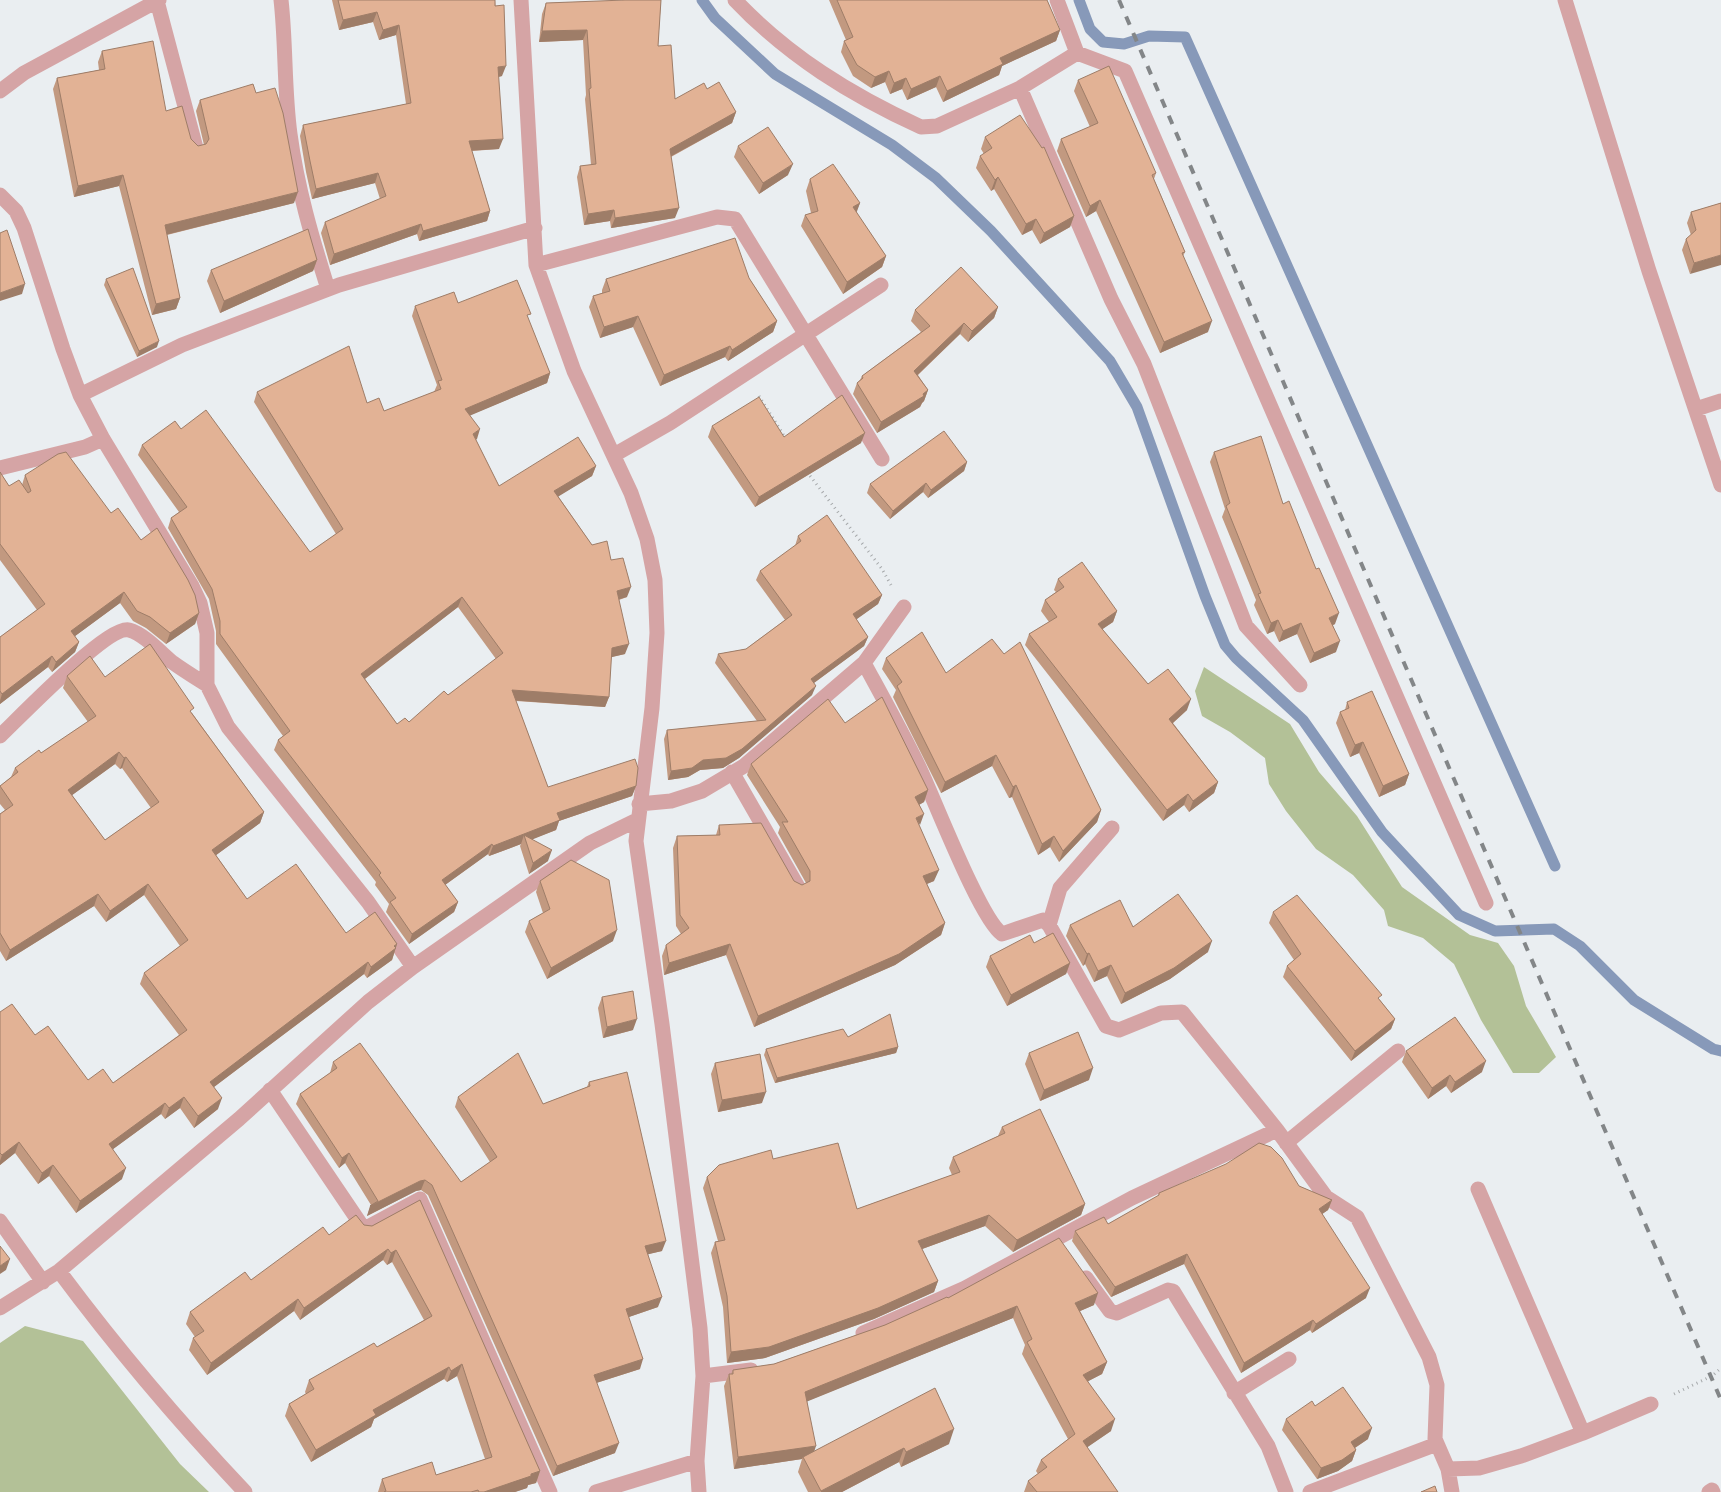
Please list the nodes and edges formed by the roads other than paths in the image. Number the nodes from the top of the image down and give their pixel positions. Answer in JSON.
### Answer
{"nodes":[{"id":1,"x":158,"y":0,"type":"edge"},
{"id":2,"x":281,"y":0,"type":"edge"},
{"id":3,"x":521,"y":0,"type":"edge"},
{"id":4,"x":735,"y":0,"type":"edge"},
{"id":5,"x":1057,"y":0,"type":"edge"},
{"id":6,"x":1565,"y":0,"type":"edge"},
{"id":7,"x":1078,"y":53,"type":"junction"},
{"id":8,"x":1020,"y":88,"type":"junction"},
{"id":9,"x":0,"y":91,"type":"edge"},
{"id":10,"x":196,"y":148,"type":"edge"},
{"id":11,"x":0,"y":195,"type":"edge"},
{"id":12,"x":535,"y":228,"type":"junction"},
{"id":13,"x":536,"y":265,"type":"junction"},
{"id":14,"x":881,"y":285,"type":"dead end"},
{"id":15,"x":328,"y":290,"type":"junction"},
{"id":16,"x":806,"y":336,"type":"junction"},
{"id":17,"x":80,"y":395,"type":"junction"},
{"id":18,"x":1721,"y":401,"type":"edge"},
{"id":19,"x":1696,"y":409,"type":"junction"},
{"id":20,"x":103,"y":440,"type":"junction"},
{"id":21,"x":614,"y":454,"type":"junction"},
{"id":22,"x":882,"y":459,"type":"dead end"},
{"id":23,"x":0,"y":468,"type":"edge"},
{"id":24,"x":1721,"y":486,"type":"edge"},
{"id":25,"x":904,"y":607,"type":"road end"},
{"id":26,"x":864,"y":663,"type":"junction"},
{"id":27,"x":207,"y":685,"type":"junction"},
{"id":28,"x":1300,"y":685,"type":"dead end"},
{"id":29,"x":0,"y":736,"type":"edge"},
{"id":30,"x":732,"y":772,"type":"junction"},
{"id":31,"x":639,"y":804,"type":"junction"},
{"id":32,"x":637,"y":820,"type":"junction"},
{"id":33,"x":1112,"y":828,"type":"dead end"},
{"id":34,"x":798,"y":887,"type":"edge"},
{"id":35,"x":1486,"y":903,"type":"dead end"},
{"id":36,"x":1049,"y":925,"type":"junction"},
{"id":37,"x":413,"y":967,"type":"junction"},
{"id":38,"x":1398,"y":1051,"type":"dead end"},
{"id":39,"x":270,"y":1090,"type":"junction"},
{"id":40,"x":1277,"y":1130,"type":"junction"},
{"id":41,"x":1286,"y":1143,"type":"junction"},
{"id":42,"x":1478,"y":1189,"type":"dead end"},
{"id":43,"x":0,"y":1221,"type":"edge"},
{"id":44,"x":1058,"y":1238,"type":"junction"},
{"id":45,"x":1069,"y":1252,"type":"edge"},
{"id":46,"x":1079,"y":1267,"type":"edge"},
{"id":47,"x":60,"y":1271,"type":"junction"},
{"id":48,"x":42,"y":1282,"type":"junction"},
{"id":49,"x":0,"y":1308,"type":"edge"},
{"id":50,"x":850,"y":1338,"type":"edge"},
{"id":51,"x":1289,"y":1360,"type":"dead end"},
{"id":52,"x":767,"y":1367,"type":"edge"},
{"id":53,"x":703,"y":1376,"type":"junction"},
{"id":54,"x":1234,"y":1393,"type":"junction"},
{"id":55,"x":1651,"y":1404,"type":"road end"},
{"id":56,"x":1583,"y":1433,"type":"junction"},
{"id":57,"x":1437,"y":1444,"type":"junction"},
{"id":58,"x":697,"y":1460,"type":"junction"},
{"id":59,"x":1448,"y":1469,"type":"junction"},
{"id":60,"x":245,"y":1492,"type":"edge"},
{"id":61,"x":550,"y":1492,"type":"edge"},
{"id":62,"x":596,"y":1492,"type":"edge"},
{"id":63,"x":698,"y":1492,"type":"edge"},
{"id":64,"x":1286,"y":1492,"type":"edge"},
{"id":65,"x":1310,"y":1492,"type":"edge"},
{"id":66,"x":1452,"y":1492,"type":"edge"},
{"id":67,"x":1708,"y":1492,"type":"edge"},
{"id":68,"x":1713,"y":1492,"type":"edge"}],
"edges":[{"from":1,"to":9,"type":"street"},
{"from":1,"to":10,"type":"street"},
{"from":2,"to":15,"type":"street"},
{"from":3,"to":12,"type":"street"},
{"from":4,"to":8,"type":"street"},
{"from":5,"to":7,"type":"street"},
{"from":6,"to":19,"type":"street"},
{"from":7,"to":8,"type":"street"},
{"from":7,"to":35,"type":"street"},
{"from":8,"to":28,"type":"street"},
{"from":11,"to":17,"type":"street"},
{"from":12,"to":13,"type":"street"},
{"from":12,"to":15,"type":"street"},
{"from":13,"to":16,"type":"street"},
{"from":13,"to":21,"type":"street"},
{"from":14,"to":16,"type":"street"},
{"from":15,"to":17,"type":"street"},
{"from":16,"to":21,"type":"street"},
{"from":16,"to":22,"type":"street"},
{"from":17,"to":20,"type":"street"},
{"from":18,"to":19,"type":"street"},
{"from":19,"to":24,"type":"street"},
{"from":20,"to":23,"type":"street"},
{"from":20,"to":27,"type":"street"},
{"from":21,"to":31,"type":"street"},
{"from":25,"to":26,"type":"street"},
{"from":26,"to":30,"type":"street"},
{"from":26,"to":36,"type":"street"},
{"from":27,"to":29,"type":"street"},
{"from":27,"to":37,"type":"street"},
{"from":30,"to":31,"type":"street"},
{"from":30,"to":34,"type":"street"},
{"from":31,"to":32,"type":"street"},
{"from":32,"to":37,"type":"street"},
{"from":32,"to":53,"type":"street"},
{"from":33,"to":36,"type":"street"},
{"from":36,"to":40,"type":"street"},
{"from":37,"to":39,"type":"street"},
{"from":38,"to":41,"type":"street"},
{"from":39,"to":47,"type":"street"},
{"from":39,"to":61,"type":"street"},
{"from":40,"to":41,"type":"street"},
{"from":40,"to":44,"type":"street"},
{"from":41,"to":57,"type":"street"},
{"from":42,"to":56,"type":"street"},
{"from":43,"to":48,"type":"street"},
{"from":44,"to":45,"type":"street"},
{"from":44,"to":50,"type":"street"},
{"from":46,"to":54,"type":"street"},
{"from":47,"to":48,"type":"street"},
{"from":47,"to":60,"type":"street"},
{"from":48,"to":49,"type":"street"},
{"from":51,"to":54,"type":"street"},
{"from":52,"to":53,"type":"street"},
{"from":53,"to":58,"type":"street"},
{"from":54,"to":64,"type":"street"},
{"from":55,"to":56,"type":"street"},
{"from":56,"to":59,"type":"street"},
{"from":57,"to":59,"type":"street"},
{"from":57,"to":65,"type":"street"},
{"from":58,"to":62,"type":"street"},
{"from":58,"to":63,"type":"street"},
{"from":59,"to":66,"type":"street"},
{"from":67,"to":68,"type":"street"}]}
